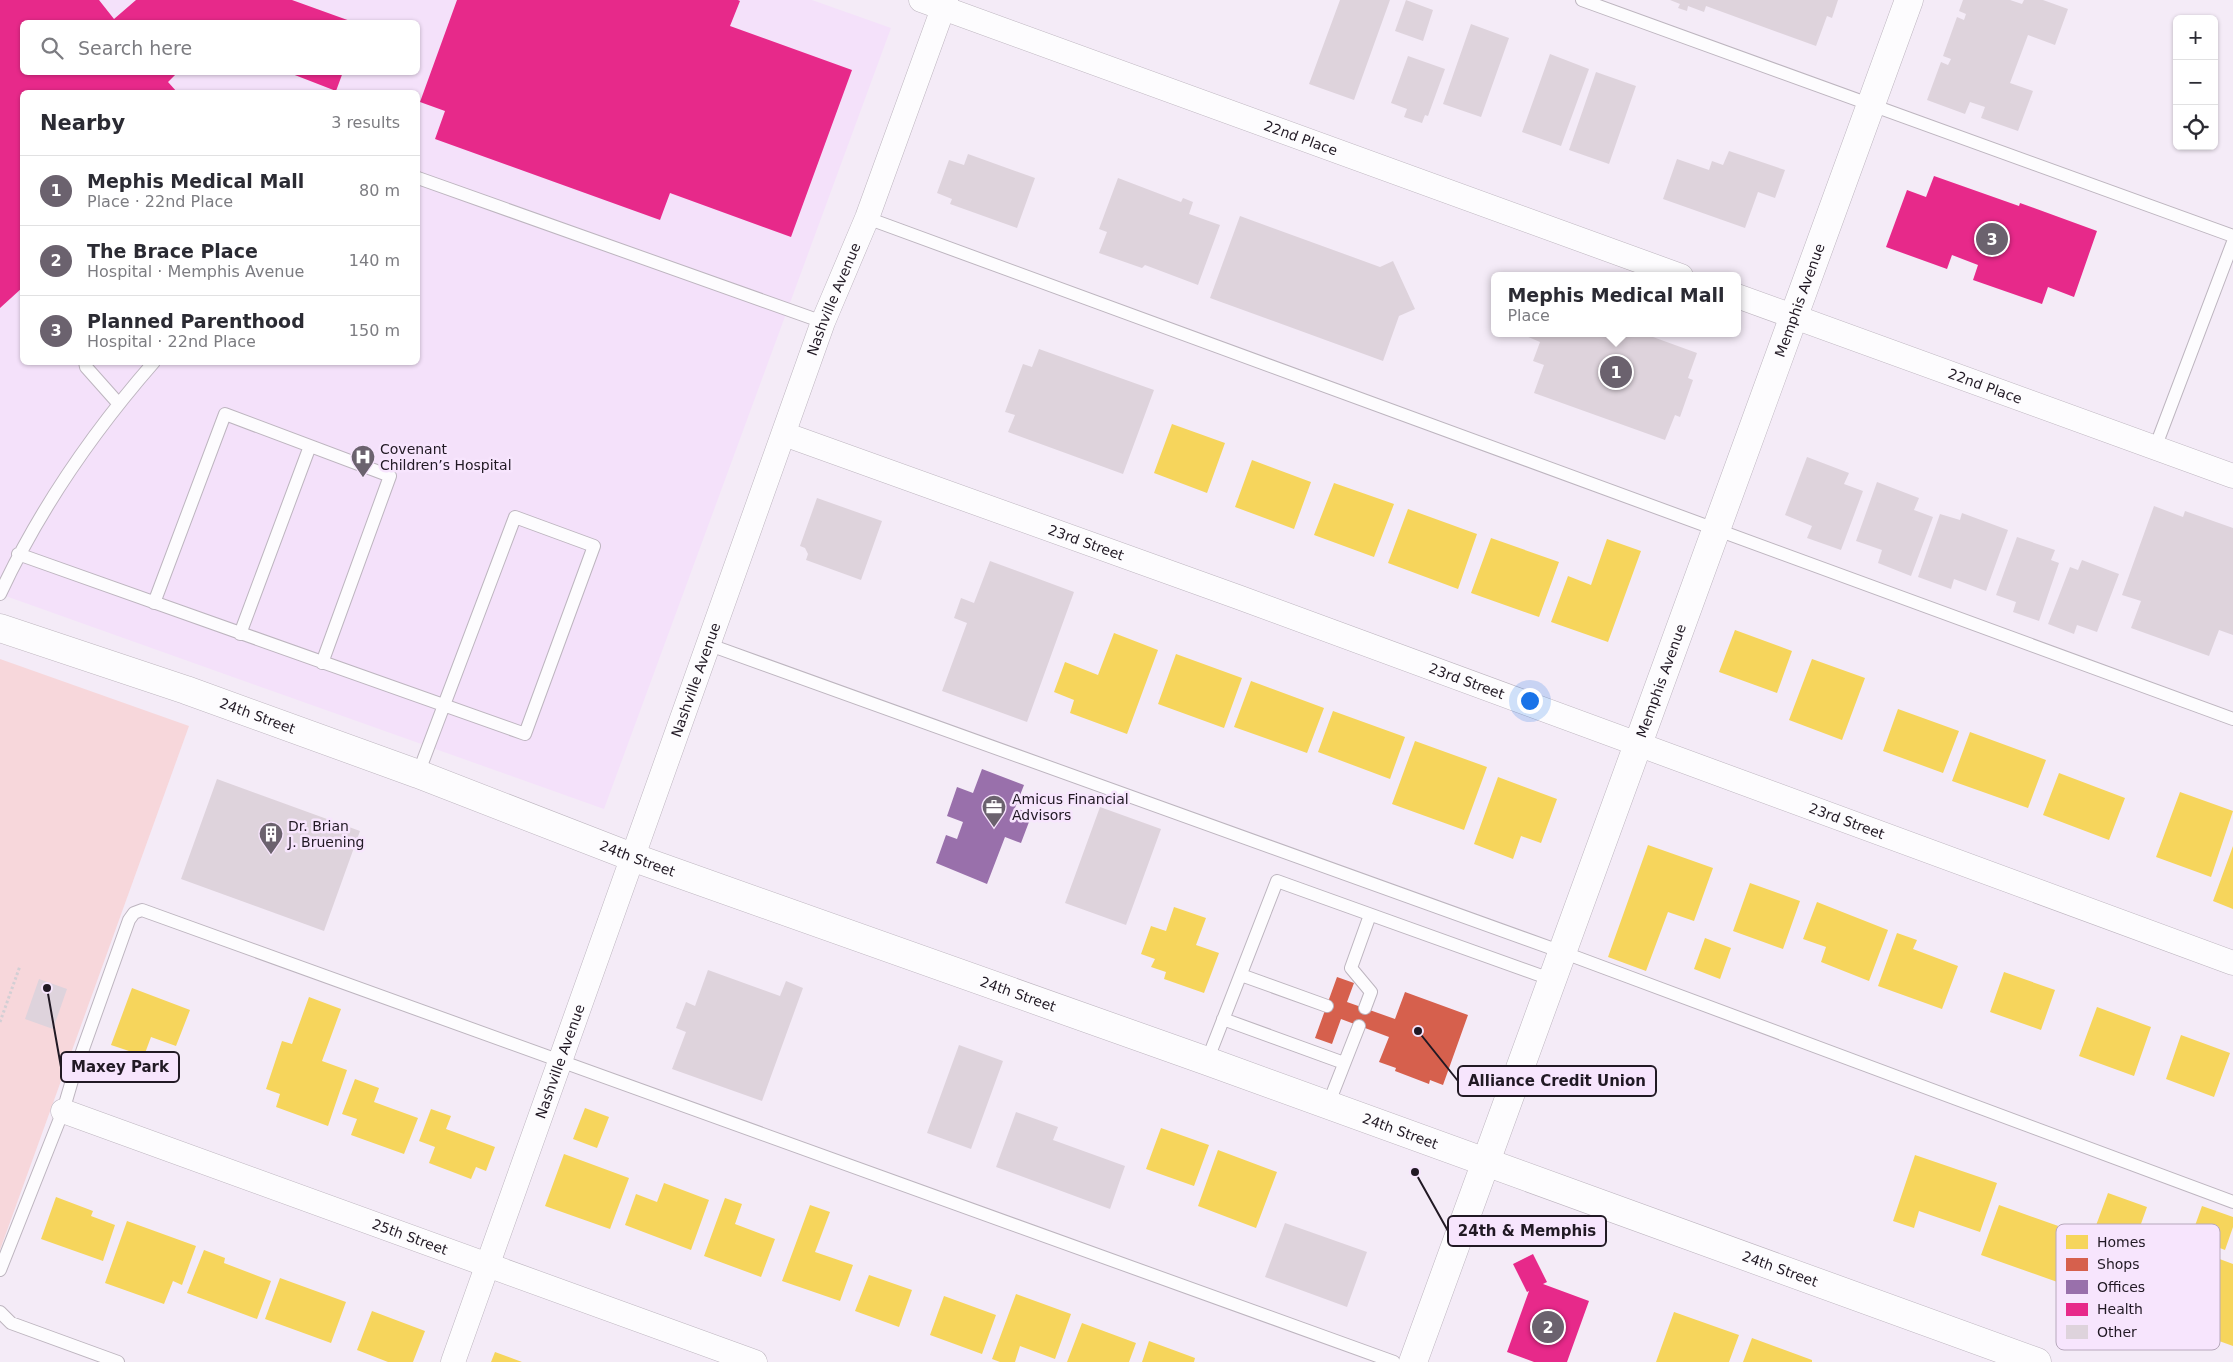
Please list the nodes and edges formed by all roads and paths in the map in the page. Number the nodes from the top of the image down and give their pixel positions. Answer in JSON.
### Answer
{"nodes":[{"id":1,"x":921,"y":0,"type":"edge"},
{"id":2,"x":1582,"y":0,"type":"edge"},
{"id":3,"x":1909,"y":0,"type":"edge"},
{"id":4,"x":944,"y":4,"type":"edge"},
{"id":5,"x":1871,"y":105,"type":"junction"},
{"id":6,"x":420,"y":179,"type":"edge"},
{"id":7,"x":867,"y":218,"type":"junction"},
{"id":8,"x":2233,"y":236,"type":"edge"},
{"id":9,"x":2233,"y":242,"type":"edge"},
{"id":10,"x":1670,"y":272,"type":"edge"},
{"id":11,"x":1741,"y":297,"type":"edge"},
{"id":12,"x":1794,"y":316,"type":"junction"},
{"id":13,"x":823,"y":322,"type":"junction"},
{"id":14,"x":86,"y":365,"type":"edge"},
{"id":15,"x":151,"y":365,"type":"edge"},
{"id":16,"x":118,"y":404,"type":"junction"},
{"id":17,"x":784,"y":434,"type":"junction"},
{"id":18,"x":310,"y":446,"type":"junction"},
{"id":19,"x":2155,"y":448,"type":"junction"},
{"id":20,"x":2233,"y":476,"type":"edge"},
{"id":21,"x":1716,"y":530,"type":"junction"},
{"id":22,"x":18,"y":554,"type":"junction"},
{"id":23,"x":0,"y":594,"type":"edge"},
{"id":24,"x":154,"y":603,"type":"junction"},
{"id":25,"x":0,"y":628,"type":"edge"},
{"id":26,"x":240,"y":634,"type":"junction"},
{"id":27,"x":707,"y":644,"type":"junction"},
{"id":28,"x":322,"y":663,"type":"junction"},
{"id":29,"x":444,"y":706,"type":"junction"},
{"id":30,"x":2233,"y":718,"type":"edge"},
{"id":31,"x":1638,"y":744,"type":"junction"},
{"id":32,"x":418,"y":774,"type":"junction"},
{"id":33,"x":632,"y":857,"type":"junction"},
{"id":34,"x":1370,"y":915,"type":"junction"},
{"id":35,"x":1562,"y":952,"type":"junction"},
{"id":36,"x":2233,"y":963,"type":"edge"},
{"id":37,"x":20,"y":966,"type":"dead end"},
{"id":38,"x":1241,"y":975,"type":"junction"},
{"id":39,"x":1552,"y":980,"type":"junction"},
{"id":40,"x":1327,"y":1006,"type":"dead end"},
{"id":41,"x":1365,"y":1008,"type":"dead end"},
{"id":42,"x":1223,"y":1019,"type":"junction"},
{"id":43,"x":0,"y":1022,"type":"edge"},
{"id":44,"x":1359,"y":1026,"type":"dead end"},
{"id":45,"x":562,"y":1060,"type":"junction"},
{"id":46,"x":1207,"y":1061,"type":"junction"},
{"id":47,"x":1344,"y":1063,"type":"junction"},
{"id":48,"x":1328,"y":1105,"type":"junction"},
{"id":49,"x":64,"y":1111,"type":"junction"},
{"id":50,"x":1486,"y":1162,"type":"junction"},
{"id":51,"x":2233,"y":1202,"type":"edge"},
{"id":52,"x":488,"y":1265,"type":"junction"},
{"id":53,"x":0,"y":1270,"type":"edge"},
{"id":54,"x":0,"y":1312,"type":"edge"},
{"id":55,"x":118,"y":1362,"type":"edge"},
{"id":56,"x":453,"y":1362,"type":"edge"},
{"id":57,"x":755,"y":1362,"type":"edge"},
{"id":58,"x":1394,"y":1362,"type":"edge"},
{"id":59,"x":1413,"y":1362,"type":"edge"},
{"id":60,"x":2037,"y":1362,"type":"edge"}],
"edges":[{"from":1,"to":4,"type":"street","name":"22nd Place"},
{"from":2,"to":5,"type":"lane"},
{"from":3,"to":5,"type":"street","name":"Memphis Avenue"},
{"from":4,"to":7,"type":"street","name":"Nashville Avenue"},
{"from":4,"to":10,"type":"street","name":"22nd Place"},
{"from":5,"to":8,"type":"lane"},
{"from":5,"to":12,"type":"street","name":"Memphis Avenue"},
{"from":6,"to":13,"type":"lane"},
{"from":7,"to":13,"type":"street","name":"Nashville Avenue"},
{"from":7,"to":21,"type":"lane"},
{"from":9,"to":19,"type":"lane"},
{"from":11,"to":12,"type":"street","name":"22nd Place"},
{"from":12,"to":19,"type":"street","name":"22nd Place"},
{"from":12,"to":21,"type":"street","name":"Memphis Avenue"},
{"from":13,"to":17,"type":"street","name":"Nashville Avenue"},
{"from":14,"to":16,"type":"lane"},
{"from":15,"to":16,"type":"lane"},
{"from":16,"to":22,"type":"lane"},
{"from":17,"to":27,"type":"street","name":"Nashville Avenue"},
{"from":17,"to":31,"type":"street","name":"23rd Street"},
{"from":18,"to":24,"type":"lane"},
{"from":18,"to":26,"type":"lane"},
{"from":18,"to":28,"type":"lane"},
{"from":19,"to":20,"type":"street","name":"22nd Place"},
{"from":21,"to":30,"type":"lane"},
{"from":21,"to":31,"type":"street","name":"Memphis Avenue"},
{"from":22,"to":23,"type":"lane"},
{"from":22,"to":24,"type":"lane"},
{"from":24,"to":26,"type":"lane"},
{"from":25,"to":32,"type":"street","name":"24th Street"},
{"from":26,"to":28,"type":"lane"},
{"from":27,"to":33,"type":"street","name":"Nashville Avenue"},
{"from":27,"to":35,"type":"lane"},
{"from":28,"to":29,"type":"lane"},
{"from":29,"to":29,"type":"lane"},
{"from":29,"to":32,"type":"lane"},
{"from":31,"to":35,"type":"street","name":"Memphis Avenue"},
{"from":31,"to":36,"type":"street","name":"23rd Street"},
{"from":32,"to":33,"type":"street","name":"24th Street"},
{"from":33,"to":45,"type":"street","name":"Nashville Avenue"},
{"from":33,"to":46,"type":"street","name":"24th Street"},
{"from":34,"to":38,"type":"lane"},
{"from":34,"to":39,"type":"lane"},
{"from":34,"to":41,"type":"lane"},
{"from":35,"to":39,"type":"street","name":"Memphis Avenue"},
{"from":35,"to":51,"type":"lane"},
{"from":37,"to":43,"type":"path"},
{"from":38,"to":40,"type":"lane"},
{"from":38,"to":42,"type":"lane"},
{"from":39,"to":50,"type":"street","name":"Memphis Avenue"},
{"from":42,"to":46,"type":"lane"},
{"from":42,"to":47,"type":"lane"},
{"from":44,"to":47,"type":"lane"},
{"from":45,"to":49,"type":"lane"},
{"from":45,"to":52,"type":"street","name":"Nashville Avenue"},
{"from":45,"to":58,"type":"lane"},
{"from":46,"to":48,"type":"street","name":"24th Street"},
{"from":47,"to":48,"type":"lane"},
{"from":48,"to":50,"type":"street","name":"24th Street"},
{"from":49,"to":52,"type":"street","name":"25th Street"},
{"from":49,"to":53,"type":"lane"},
{"from":50,"to":59,"type":"street","name":"Memphis Avenue"},
{"from":50,"to":60,"type":"street","name":"24th Street"},
{"from":52,"to":56,"type":"street","name":"Nashville Avenue"},
{"from":52,"to":57,"type":"street","name":"25th Street"},
{"from":54,"to":55,"type":"lane"}]}
